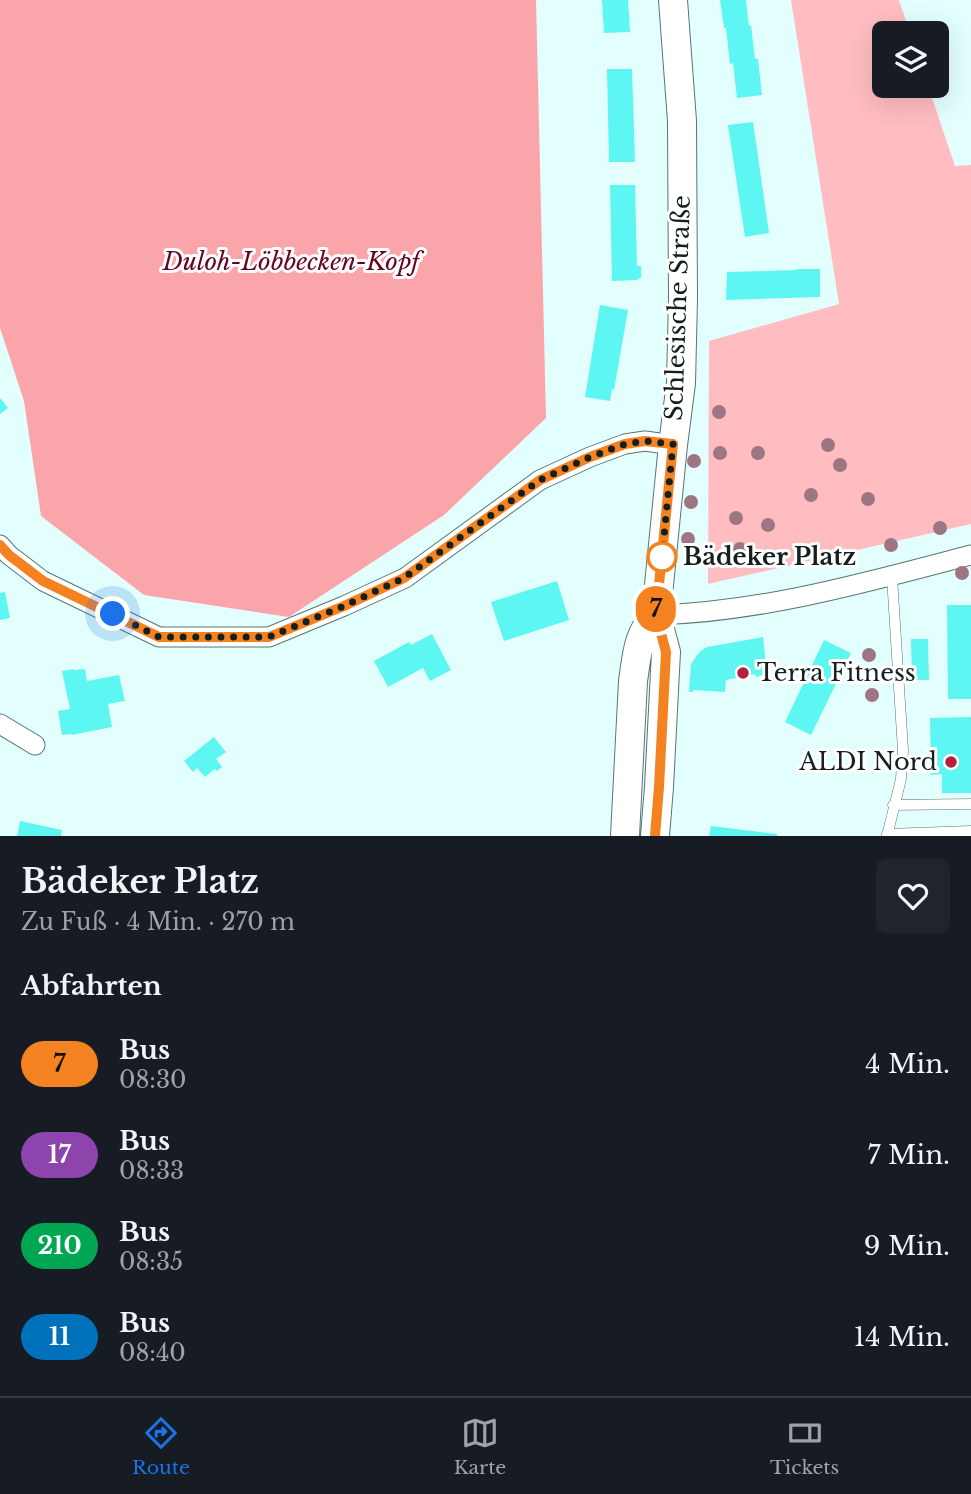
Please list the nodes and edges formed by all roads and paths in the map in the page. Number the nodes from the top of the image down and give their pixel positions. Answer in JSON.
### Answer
{"nodes":[{"id":1,"x":673,"y":0,"type":"edge"},
{"id":2,"x":673,"y":444,"type":"junction"},
{"id":3,"x":0,"y":545,"type":"edge"},
{"id":4,"x":971,"y":555,"type":"edge"},
{"id":5,"x":892,"y":577,"type":"junction"},
{"id":6,"x":656,"y":615,"type":"junction"},
{"id":7,"x":0,"y":724,"type":"edge"},
{"id":8,"x":35,"y":745,"type":"dead end"},
{"id":9,"x":971,"y":804,"type":"edge"},
{"id":10,"x":893,"y":805,"type":"junction"},
{"id":11,"x":971,"y":831,"type":"edge"},
{"id":12,"x":887,"y":835,"type":"edge"},
{"id":13,"x":625,"y":836,"type":"edge"},
{"id":14,"x":655,"y":836,"type":"edge"}],
"edges":[{"from":1,"to":2,"type":"main road","name":"Schlesische Straße"},
{"from":2,"to":3,"type":"street"},
{"from":2,"to":6,"type":"main road","name":"Schlesische Straße"},
{"from":4,"to":5,"type":"street"},
{"from":5,"to":6,"type":"street"},
{"from":5,"to":10,"type":"lane"},
{"from":6,"to":13,"type":"main road","name":"Schlesische Straße"},
{"from":6,"to":14,"type":"main road","name":"Schlesische Straße"},
{"from":7,"to":8,"type":"street"},
{"from":9,"to":10,"type":"lane"},
{"from":10,"to":12,"type":"lane"},
{"from":11,"to":12,"type":"lane"}]}
